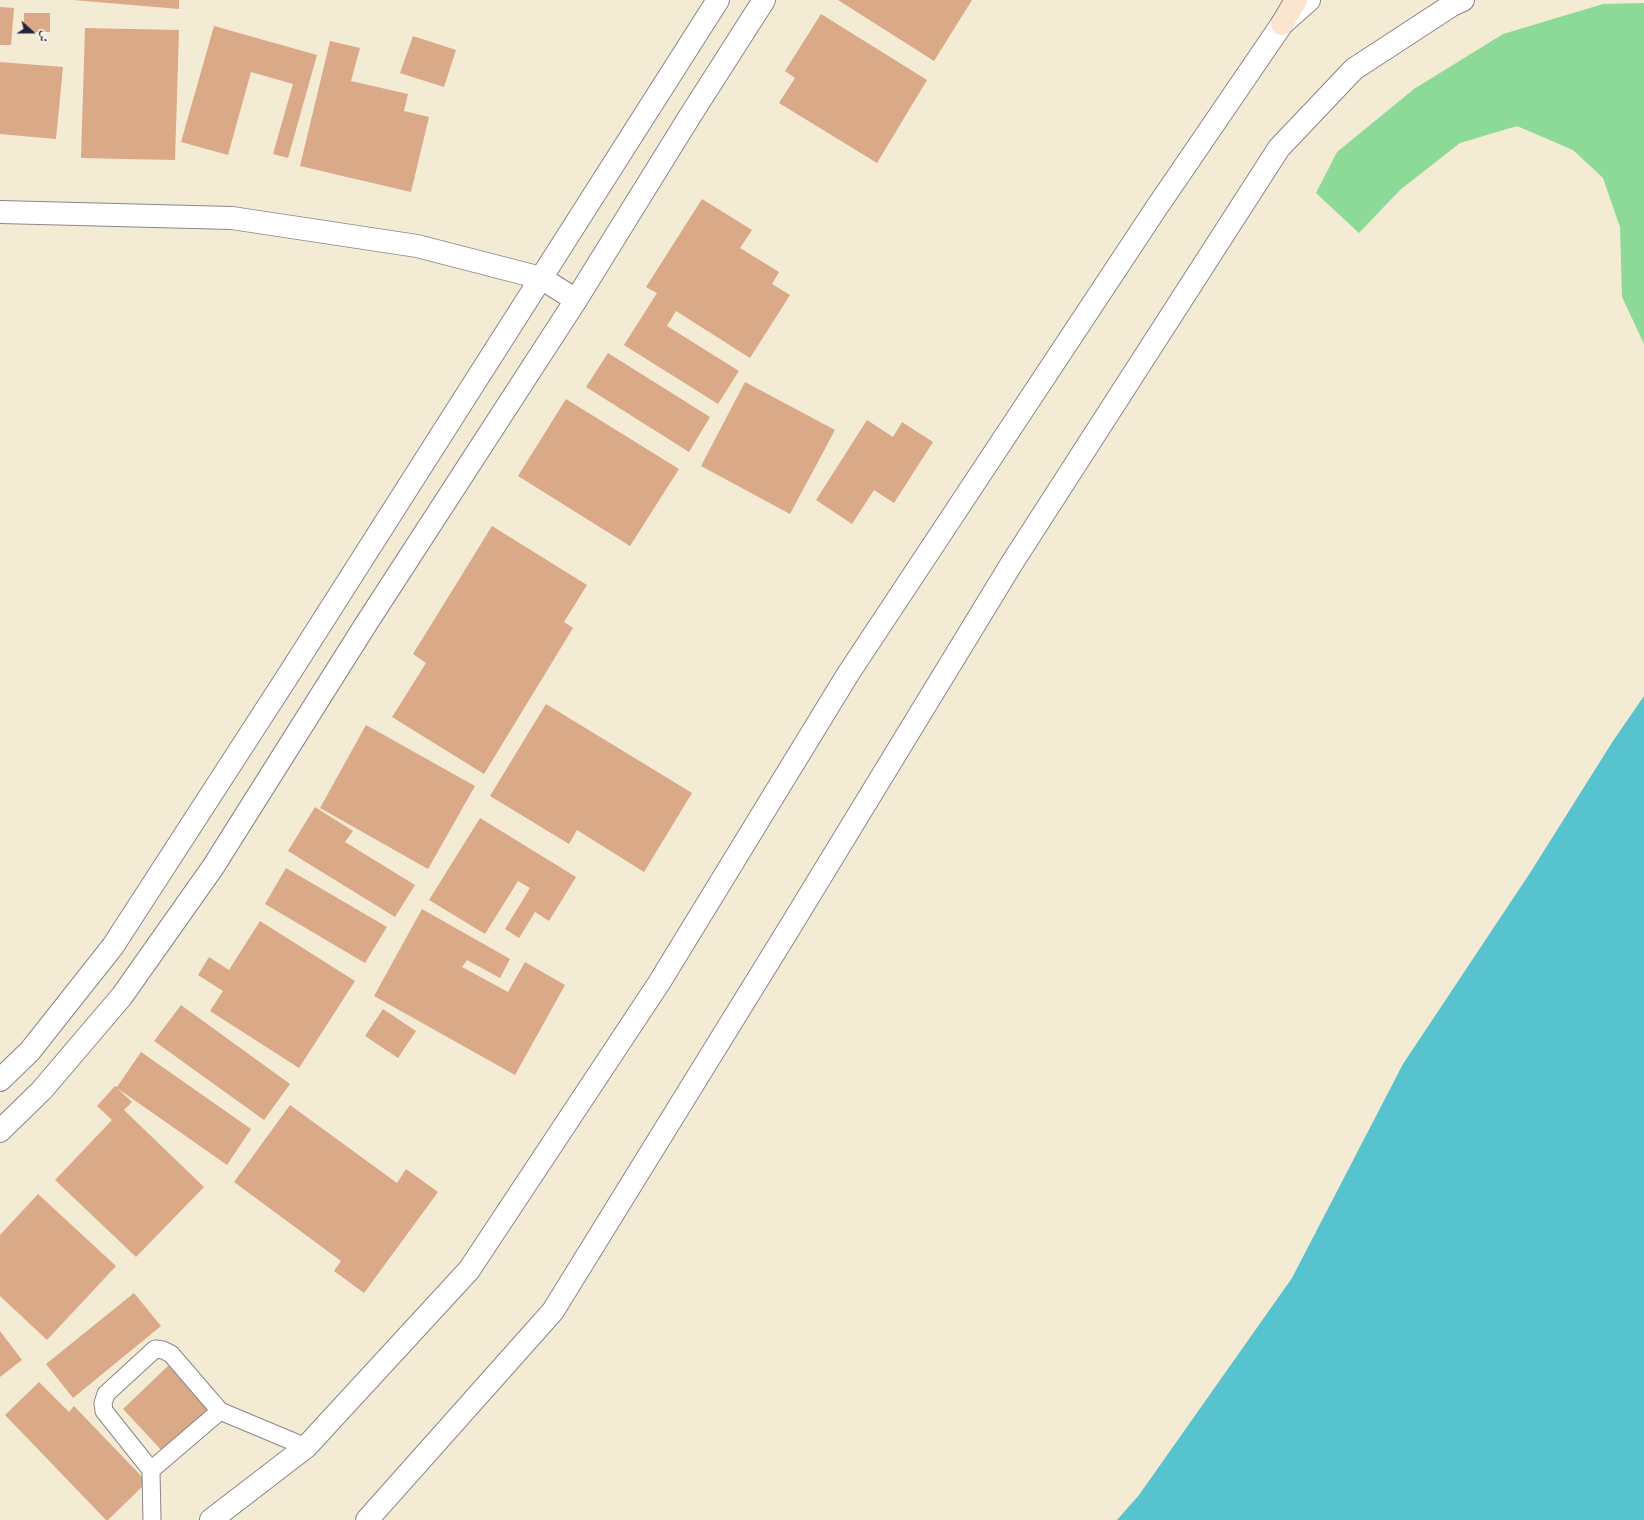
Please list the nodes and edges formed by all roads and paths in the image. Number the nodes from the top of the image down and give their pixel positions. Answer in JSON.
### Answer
{"nodes":[{"id":1,"x":718,"y":0,"type":"edge"},
{"id":2,"x":764,"y":0,"type":"edge"},
{"id":3,"x":1296,"y":0,"type":"edge"},
{"id":4,"x":1309,"y":0,"type":"edge"},
{"id":5,"x":1464,"y":0,"type":"edge"},
{"id":6,"x":1282,"y":24,"type":"junction"},
{"id":7,"x":0,"y":212,"type":"edge"},
{"id":8,"x":541,"y":278,"type":"junction"},
{"id":9,"x":576,"y":300,"type":"junction"},
{"id":10,"x":0,"y":1080,"type":"edge"},
{"id":11,"x":0,"y":1131,"type":"edge"},
{"id":12,"x":220,"y":1411,"type":"junction"},
{"id":13,"x":306,"y":1447,"type":"junction"},
{"id":14,"x":151,"y":1470,"type":"junction"},
{"id":15,"x":152,"y":1520,"type":"edge"},
{"id":16,"x":211,"y":1520,"type":"edge"},
{"id":17,"x":367,"y":1520,"type":"edge"}],
"edges":[{"from":1,"to":8,"type":"street"},
{"from":2,"to":9,"type":"street"},
{"from":3,"to":6,"type":"main road"},
{"from":4,"to":6,"type":"street"},
{"from":5,"to":17,"type":"street"},
{"from":6,"to":13,"type":"street"},
{"from":7,"to":8,"type":"street"},
{"from":8,"to":9,"type":"street"},
{"from":8,"to":10,"type":"street"},
{"from":9,"to":11,"type":"street"},
{"from":12,"to":13,"type":"lane"},
{"from":12,"to":14,"type":"lane"},
{"from":12,"to":14,"type":"lane"},
{"from":13,"to":16,"type":"street"},
{"from":14,"to":15,"type":"lane"}]}
